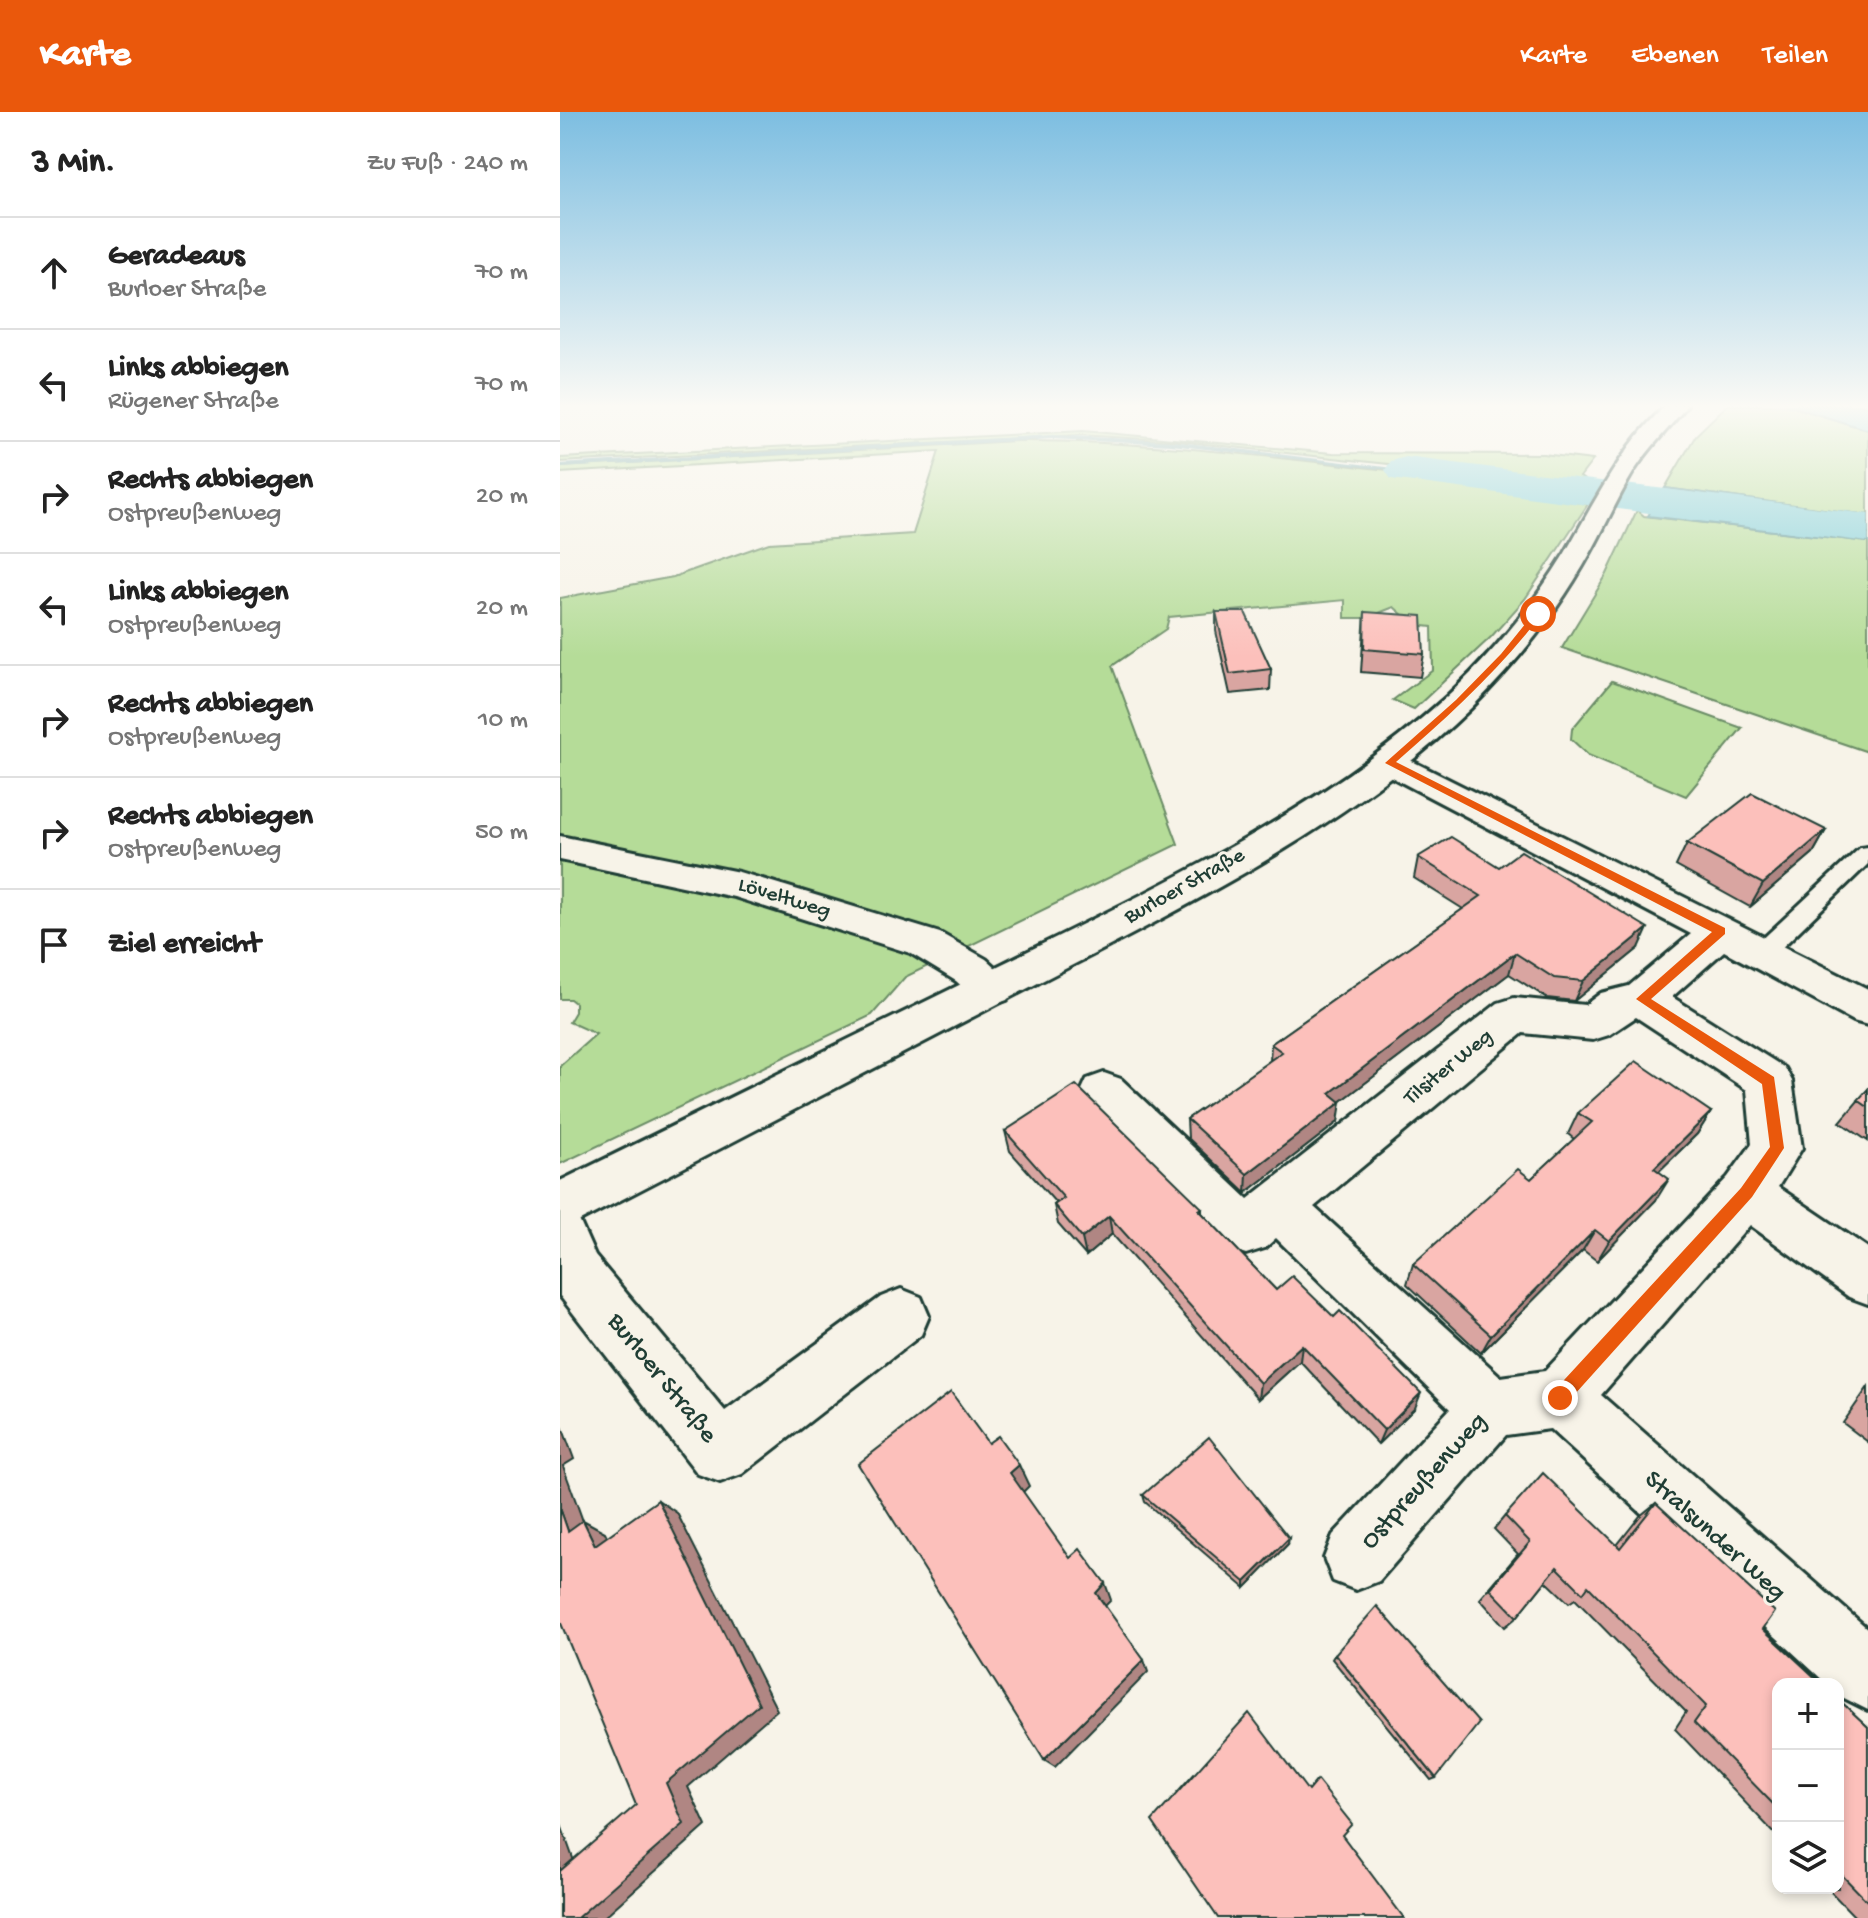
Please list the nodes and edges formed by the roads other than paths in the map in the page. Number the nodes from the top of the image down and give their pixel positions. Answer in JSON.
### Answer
{"nodes":[{"id":1,"x":1613,"y":489,"type":"edge"},
{"id":2,"x":1390,"y":763,"type":"junction"},
{"id":3,"x":560,"y":848,"type":"edge"},
{"id":4,"x":1867,"y":853,"type":"edge"},
{"id":5,"x":1741,"y":942,"type":"junction"},
{"id":6,"x":992,"y":989,"type":"junction"},
{"id":7,"x":1642,"y":999,"type":"junction"},
{"id":8,"x":1868,"y":1009,"type":"edge"},
{"id":9,"x":1104,"y":1092,"type":"dead end"},
{"id":10,"x":1746,"y":1193,"type":"junction"},
{"id":11,"x":560,"y":1206,"type":"edge"},
{"id":12,"x":1278,"y":1206,"type":"junction"},
{"id":13,"x":560,"y":1237,"type":"edge"},
{"id":14,"x":1868,"y":1279,"type":"edge"},
{"id":15,"x":901,"y":1316,"type":"dead end"},
{"id":16,"x":1560,"y":1398,"type":"junction"},
{"id":17,"x":1491,"y":1408,"type":"junction"},
{"id":18,"x":1356,"y":1558,"type":"dead end"},
{"id":19,"x":1868,"y":1675,"type":"edge"}],
"edges":[{"from":1,"to":2,"type":"street","name":"Burloer Straße"},
{"from":2,"to":5,"type":"street"},
{"from":2,"to":6,"type":"street","name":"Burloer Straße"},
{"from":3,"to":6,"type":"street","name":"Löveltweg"},
{"from":4,"to":5,"type":"lane"},
{"from":5,"to":7,"type":"street"},
{"from":5,"to":8,"type":"street"},
{"from":6,"to":11,"type":"street","name":"Burloer Straße"},
{"from":7,"to":10,"type":"street"},
{"from":7,"to":12,"type":"street","name":"Tilsiter Weg"},
{"from":9,"to":12,"type":"street","name":"Tilsiter Weg"},
{"from":10,"to":14,"type":"street"},
{"from":10,"to":16,"type":"street"},
{"from":12,"to":17,"type":"street"},
{"from":13,"to":15,"type":"street","name":"Burloer Straße"},
{"from":16,"to":17,"type":"street","name":"Ostpreußenweg"},
{"from":16,"to":19,"type":"street","name":"Stralsunder Weg"},
{"from":17,"to":18,"type":"street","name":"Ostpreußenweg"}]}
